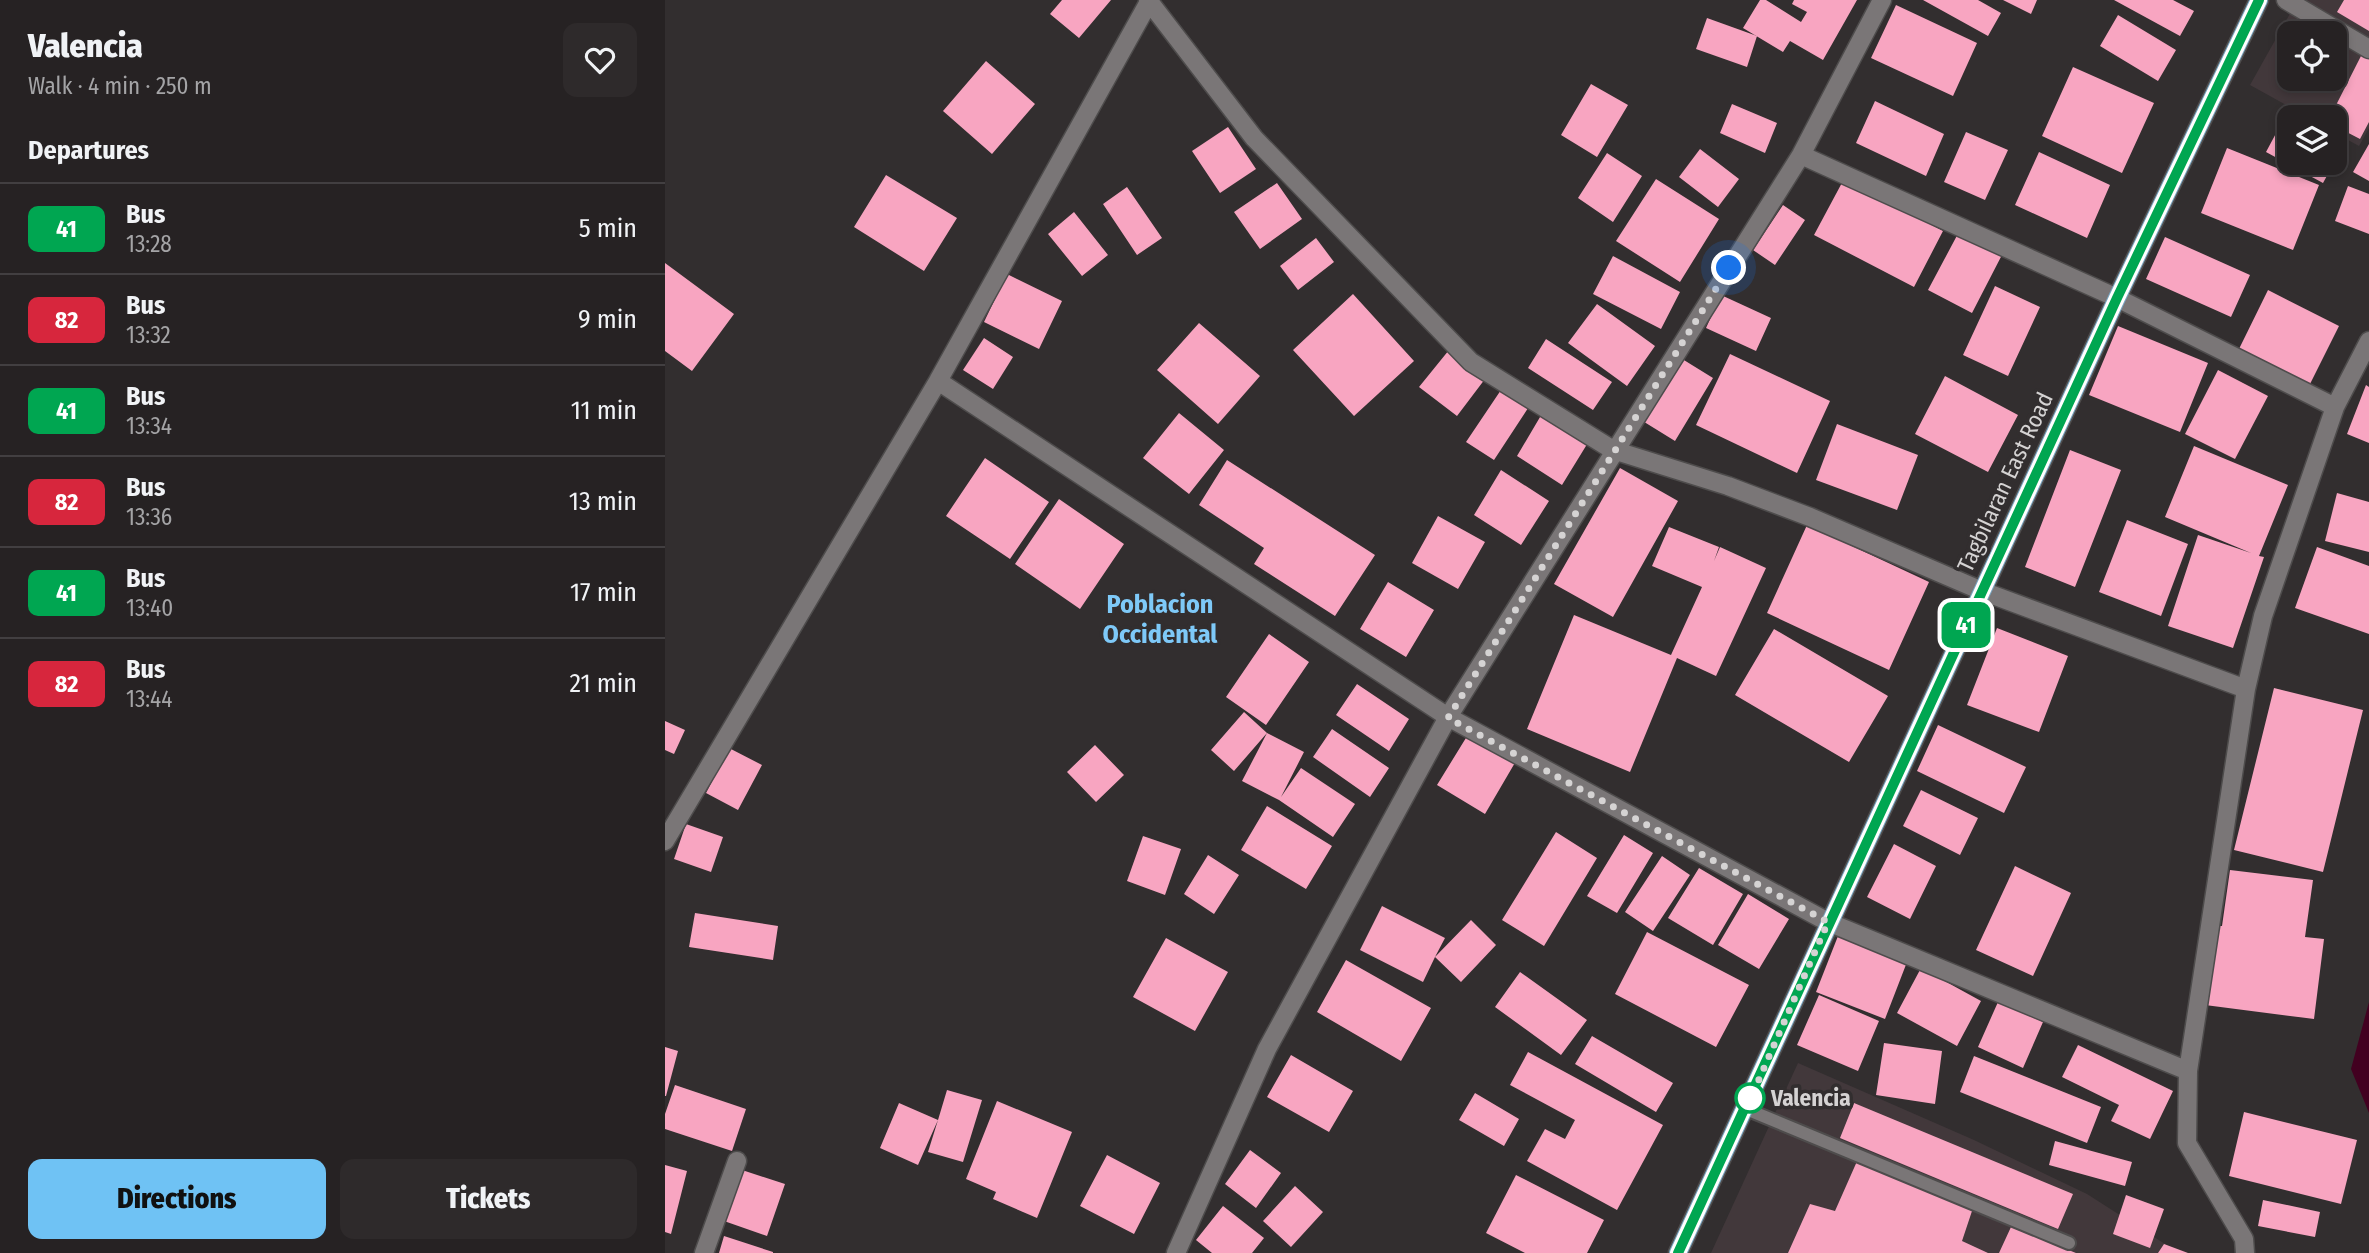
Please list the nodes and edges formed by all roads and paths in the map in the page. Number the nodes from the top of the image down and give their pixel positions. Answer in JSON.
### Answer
{"nodes":[{"id":1,"x":1882,"y":0,"type":"edge"},
{"id":2,"x":2259,"y":0,"type":"edge"},
{"id":3,"x":2286,"y":0,"type":"edge"},
{"id":4,"x":1149,"y":1,"type":"edge"},
{"id":5,"x":2369,"y":49,"type":"edge"},
{"id":6,"x":1801,"y":155,"type":"junction"},
{"id":7,"x":2117,"y":298,"type":"junction"},
{"id":8,"x":2369,"y":341,"type":"edge"},
{"id":9,"x":938,"y":381,"type":"junction"},
{"id":10,"x":2335,"y":407,"type":"junction"},
{"id":11,"x":1613,"y":450,"type":"junction"},
{"id":12,"x":1982,"y":591,"type":"junction"},
{"id":13,"x":2246,"y":689,"type":"junction"},
{"id":14,"x":1448,"y":718,"type":"junction"},
{"id":15,"x":665,"y":841,"type":"edge"},
{"id":16,"x":1828,"y":922,"type":"junction"},
{"id":17,"x":2188,"y":1071,"type":"junction"},
{"id":18,"x":1746,"y":1109,"type":"junction"},
{"id":19,"x":737,"y":1161,"type":"dead end"},
{"id":20,"x":2069,"y":1244,"type":"dead end"},
{"id":21,"x":704,"y":1253,"type":"edge"},
{"id":22,"x":1176,"y":1253,"type":"edge"},
{"id":23,"x":1678,"y":1253,"type":"edge"},
{"id":24,"x":2245,"y":1253,"type":"edge"}],
"edges":[{"from":1,"to":6,"type":"street"},
{"from":2,"to":7,"type":"main road","name":"Tagbilaran East Road"},
{"from":3,"to":5,"type":"street"},
{"from":4,"to":9,"type":"street"},
{"from":4,"to":11,"type":"street"},
{"from":6,"to":7,"type":"street"},
{"from":6,"to":11,"type":"street"},
{"from":7,"to":10,"type":"street"},
{"from":7,"to":12,"type":"main road","name":"Tagbilaran East Road"},
{"from":8,"to":10,"type":"street"},
{"from":9,"to":14,"type":"street"},
{"from":9,"to":15,"type":"street"},
{"from":10,"to":13,"type":"street"},
{"from":11,"to":12,"type":"street"},
{"from":11,"to":14,"type":"street"},
{"from":12,"to":13,"type":"street"},
{"from":12,"to":16,"type":"main road","name":"Tagbilaran East Road"},
{"from":13,"to":17,"type":"street"},
{"from":14,"to":16,"type":"street"},
{"from":14,"to":22,"type":"street"},
{"from":16,"to":17,"type":"street"},
{"from":16,"to":18,"type":"main road","name":"Tagbilaran East Road"},
{"from":17,"to":24,"type":"street"},
{"from":18,"to":20,"type":"lane"},
{"from":18,"to":23,"type":"main road","name":"Tagbilaran East Road"},
{"from":19,"to":21,"type":"street"}]}
